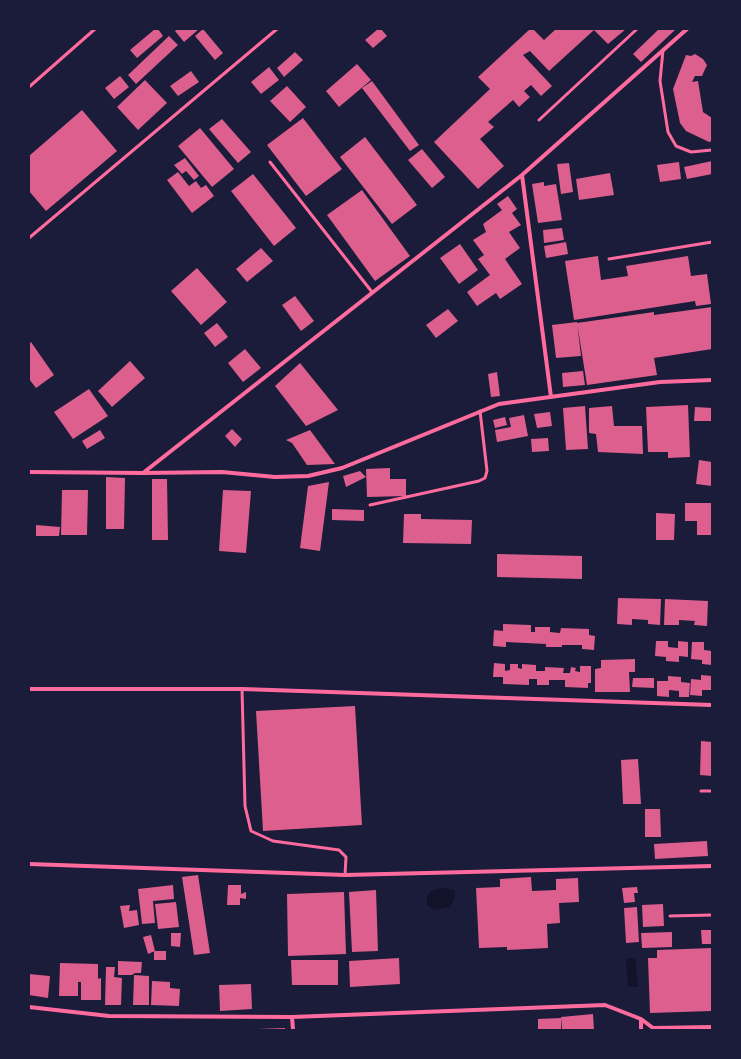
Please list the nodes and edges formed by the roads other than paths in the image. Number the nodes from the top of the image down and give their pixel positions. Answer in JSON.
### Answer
{"nodes":[{"id":1,"x":95,"y":29,"type":"edge"},
{"id":2,"x":277,"y":29,"type":"edge"},
{"id":3,"x":637,"y":29,"type":"edge"},
{"id":4,"x":687,"y":29,"type":"edge"},
{"id":5,"x":663,"y":50,"type":"junction"},
{"id":6,"x":29,"y":87,"type":"edge"},
{"id":7,"x":539,"y":120,"type":"dead end"},
{"id":8,"x":712,"y":150,"type":"edge"},
{"id":9,"x":270,"y":162,"type":"dead end"},
{"id":10,"x":522,"y":175,"type":"junction"},
{"id":11,"x":29,"y":238,"type":"edge"},
{"id":12,"x":712,"y":242,"type":"edge"},
{"id":13,"x":609,"y":259,"type":"dead end"},
{"id":14,"x":372,"y":292,"type":"junction"},
{"id":15,"x":712,"y":380,"type":"edge"},
{"id":16,"x":551,"y":397,"type":"junction"},
{"id":17,"x":480,"y":411,"type":"junction"},
{"id":18,"x":29,"y":472,"type":"edge"},
{"id":19,"x":143,"y":473,"type":"junction"},
{"id":20,"x":370,"y":505,"type":"dead end"},
{"id":21,"x":29,"y":689,"type":"edge"},
{"id":22,"x":242,"y":689,"type":"junction"},
{"id":23,"x":712,"y":705,"type":"edge"},
{"id":24,"x":701,"y":790,"type":"dead end"},
{"id":25,"x":712,"y":791,"type":"edge"},
{"id":26,"x":29,"y":864,"type":"edge"},
{"id":27,"x":712,"y":866,"type":"edge"},
{"id":28,"x":346,"y":875,"type":"junction"},
{"id":29,"x":712,"y":915,"type":"edge"},
{"id":30,"x":670,"y":916,"type":"dead end"},
{"id":31,"x":29,"y":1007,"type":"edge"},
{"id":32,"x":292,"y":1017,"type":"junction"},
{"id":33,"x":640,"y":1019,"type":"junction"},
{"id":34,"x":712,"y":1027,"type":"edge"},
{"id":35,"x":293,"y":1030,"type":"edge"},
{"id":36,"x":642,"y":1030,"type":"edge"}],
"edges":[{"from":1,"to":6,"type":"lane"},
{"from":2,"to":11,"type":"lane"},
{"from":3,"to":7,"type":"lane"},
{"from":4,"to":5,"type":"street"},
{"from":5,"to":8,"type":"lane"},
{"from":5,"to":10,"type":"street"},
{"from":9,"to":14,"type":"lane"},
{"from":10,"to":14,"type":"street"},
{"from":10,"to":16,"type":"street"},
{"from":12,"to":13,"type":"lane"},
{"from":14,"to":19,"type":"street"},
{"from":15,"to":16,"type":"street"},
{"from":16,"to":17,"type":"street"},
{"from":17,"to":19,"type":"street"},
{"from":17,"to":20,"type":"lane"},
{"from":18,"to":19,"type":"street"},
{"from":21,"to":22,"type":"street"},
{"from":22,"to":23,"type":"street"},
{"from":22,"to":28,"type":"lane"},
{"from":24,"to":25,"type":"lane"},
{"from":26,"to":28,"type":"street"},
{"from":27,"to":28,"type":"street"},
{"from":29,"to":30,"type":"lane"},
{"from":31,"to":32,"type":"street"},
{"from":32,"to":33,"type":"street"},
{"from":32,"to":35,"type":"street"},
{"from":33,"to":34,"type":"street"},
{"from":33,"to":36,"type":"street"}]}
